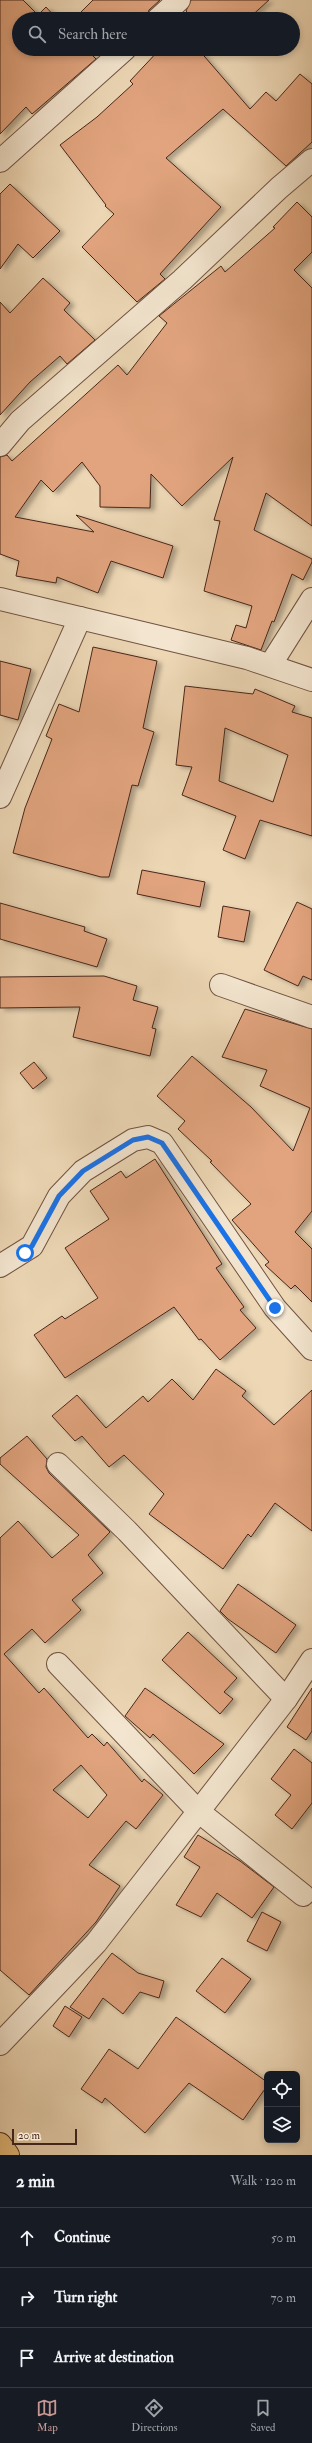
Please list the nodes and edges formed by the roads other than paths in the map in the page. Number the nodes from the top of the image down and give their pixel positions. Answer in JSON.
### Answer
{"nodes":[{"id":1,"x":179,"y":0,"type":"edge"},
{"id":2,"x":166,"y":12,"type":"edge"},
{"id":3,"x":117,"y":56,"type":"edge"},
{"id":4,"x":312,"y":160,"type":"edge"},
{"id":5,"x":0,"y":161,"type":"edge"},
{"id":6,"x":0,"y":445,"type":"edge"},
{"id":7,"x":0,"y":599,"type":"edge"},
{"id":8,"x":312,"y":599,"type":"edge"},
{"id":9,"x":80,"y":618,"type":"junction"},
{"id":10,"x":271,"y":664,"type":"junction"},
{"id":11,"x":312,"y":680,"type":"edge"},
{"id":12,"x":0,"y":797,"type":"edge"},
{"id":13,"x":221,"y":984,"type":"dead end"},
{"id":14,"x":312,"y":1017,"type":"edge"},
{"id":15,"x":0,"y":1266,"type":"edge"},
{"id":16,"x":312,"y":1349,"type":"edge"},
{"id":17,"x":58,"y":1464,"type":"dead end"},
{"id":18,"x":312,"y":1660,"type":"edge"},
{"id":19,"x":58,"y":1664,"type":"dead end"},
{"id":20,"x":286,"y":1699,"type":"junction"},
{"id":21,"x":198,"y":1811,"type":"junction"},
{"id":22,"x":303,"y":1895,"type":"dead end"},
{"id":23,"x":0,"y":2044,"type":"edge"},
{"id":24,"x":0,"y":2144,"type":"edge"},
{"id":25,"x":8,"y":2155,"type":"edge"}],
"edges":[{"from":1,"to":2,"type":"street"},
{"from":3,"to":5,"type":"street"},
{"from":4,"to":6,"type":"street"},
{"from":7,"to":9,"type":"street"},
{"from":8,"to":10,"type":"street"},
{"from":9,"to":10,"type":"street"},
{"from":9,"to":12,"type":"street"},
{"from":10,"to":11,"type":"street"},
{"from":13,"to":14,"type":"street"},
{"from":15,"to":16,"type":"street"},
{"from":17,"to":20,"type":"street"},
{"from":18,"to":20,"type":"street"},
{"from":19,"to":21,"type":"street"},
{"from":20,"to":21,"type":"street"},
{"from":21,"to":22,"type":"street"},
{"from":21,"to":23,"type":"street"},
{"from":24,"to":25,"type":"highway"}]}
